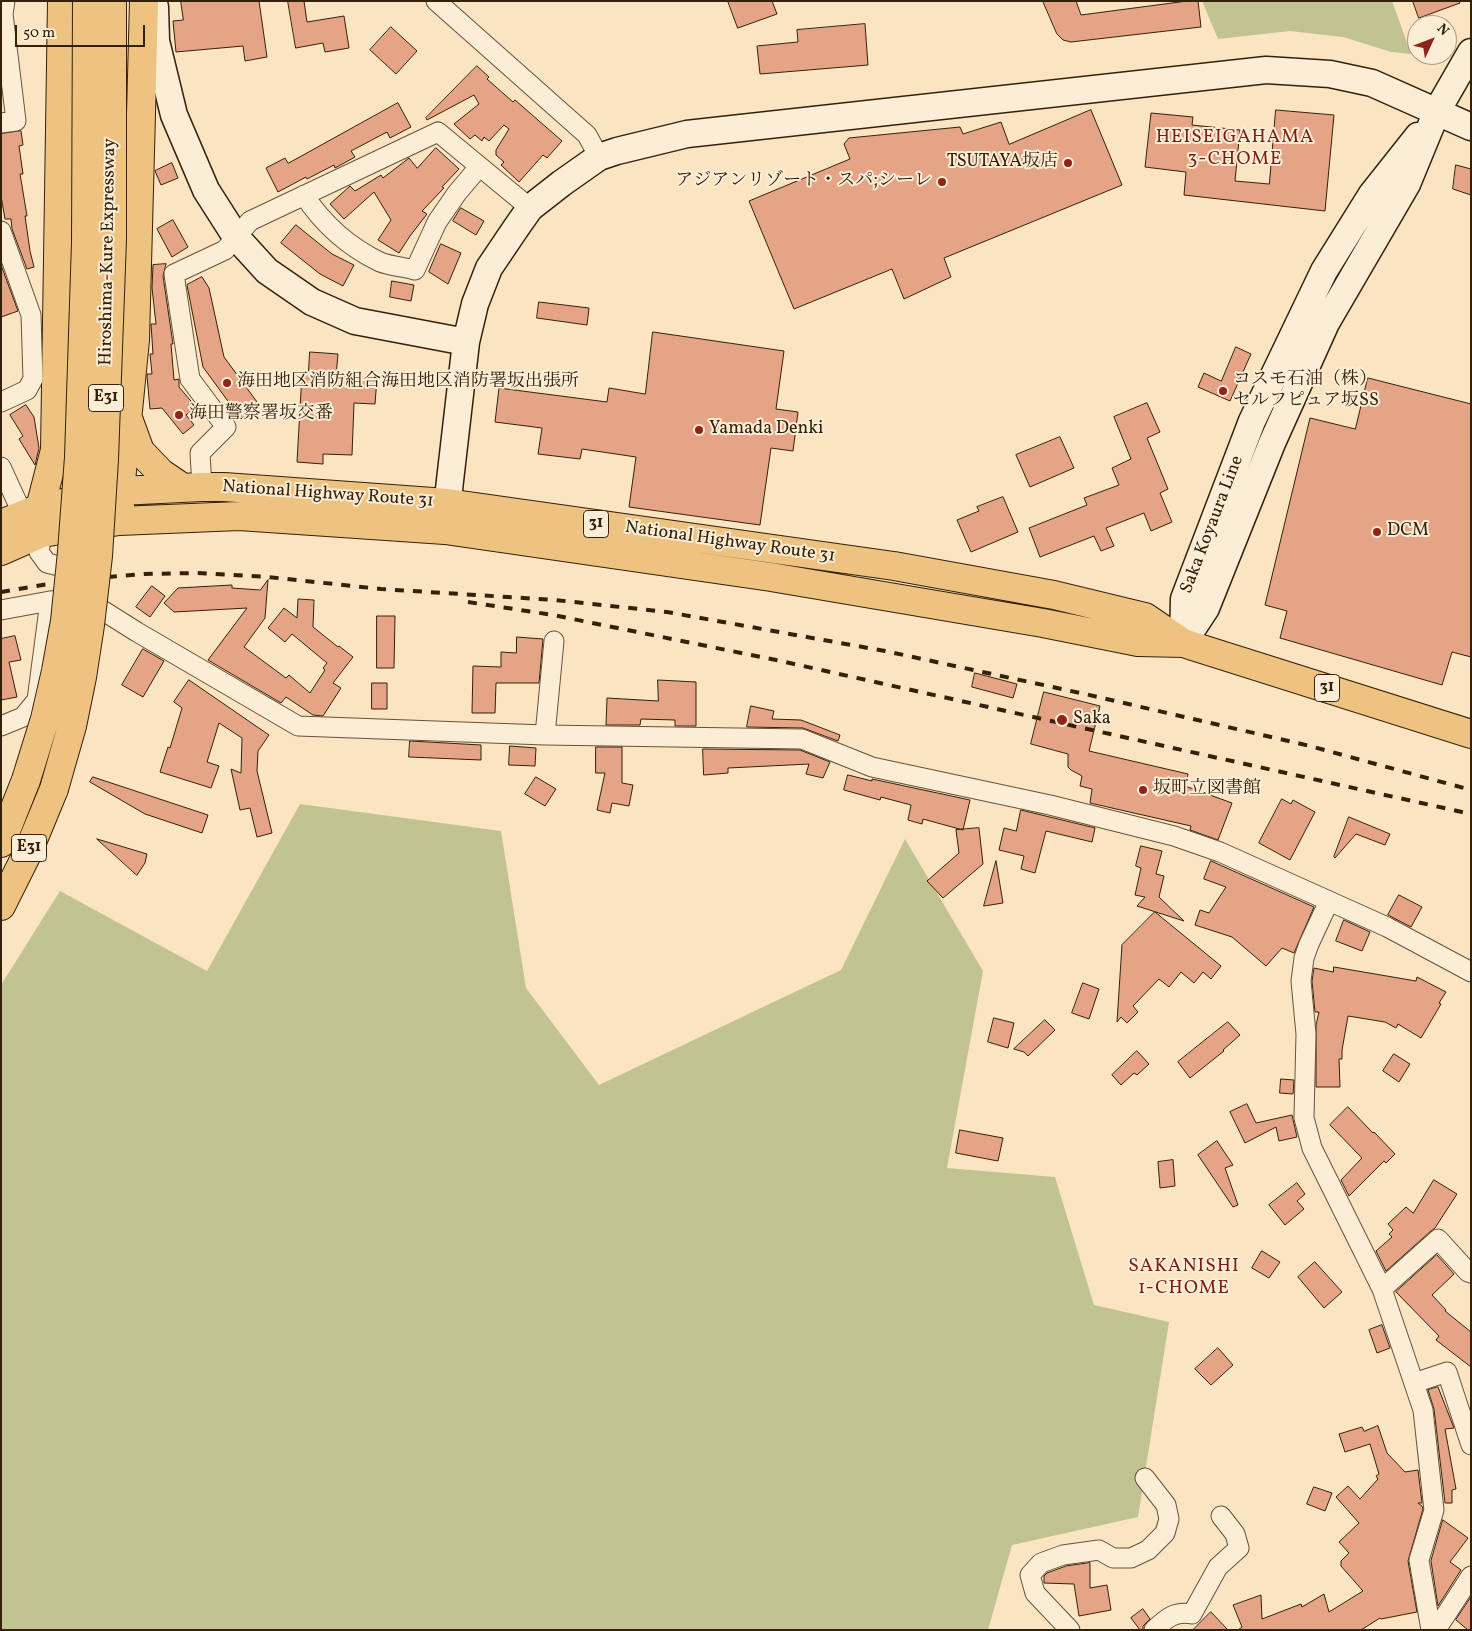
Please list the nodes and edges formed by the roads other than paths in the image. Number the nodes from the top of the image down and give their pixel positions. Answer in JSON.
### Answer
{"nodes":[{"id":1,"x":5,"y":1,"type":"edge"},
{"id":2,"x":62,"y":1,"type":"edge"},
{"id":3,"x":87,"y":1,"type":"edge"},
{"id":4,"x":112,"y":1,"type":"edge"},
{"id":5,"x":144,"y":1,"type":"edge"},
{"id":6,"x":155,"y":1,"type":"edge"},
{"id":7,"x":436,"y":1,"type":"edge"},
{"id":8,"x":1471,"y":52,"type":"edge"},
{"id":9,"x":1437,"y":111,"type":"junction"},
{"id":10,"x":1,"y":123,"type":"edge"},
{"id":11,"x":1471,"y":127,"type":"edge"},
{"id":12,"x":600,"y":157,"type":"junction"},
{"id":13,"x":479,"y":167,"type":"junction"},
{"id":14,"x":304,"y":195,"type":"junction"},
{"id":15,"x":530,"y":208,"type":"junction"},
{"id":16,"x":1,"y":231,"type":"edge"},
{"id":17,"x":236,"y":237,"type":"junction"},
{"id":18,"x":466,"y":342,"type":"junction"},
{"id":19,"x":1,"y":402,"type":"edge"},
{"id":20,"x":127,"y":417,"type":"junction"},
{"id":21,"x":1,"y":467,"type":"edge"},
{"id":22,"x":192,"y":487,"type":"junction"},
{"id":23,"x":120,"y":491,"type":"junction"},
{"id":24,"x":447,"y":503,"type":"junction"},
{"id":25,"x":27,"y":520,"type":"edge"},
{"id":26,"x":119,"y":521,"type":"junction"},
{"id":27,"x":445,"y":530,"type":"junction"},
{"id":28,"x":1,"y":551,"type":"edge"},
{"id":29,"x":83,"y":598,"type":"junction"},
{"id":30,"x":50,"y":601,"type":"junction"},
{"id":31,"x":1,"y":610,"type":"edge"},
{"id":32,"x":554,"y":641,"type":"dead end"},
{"id":33,"x":1182,"y":642,"type":"junction"},
{"id":34,"x":1,"y":726,"type":"edge"},
{"id":35,"x":1471,"y":734,"type":"edge"},
{"id":36,"x":545,"y":735,"type":"junction"},
{"id":37,"x":1,"y":843,"type":"edge"},
{"id":38,"x":1329,"y":900,"type":"junction"},
{"id":39,"x":1,"y":906,"type":"edge"},
{"id":40,"x":1471,"y":972,"type":"edge"},
{"id":41,"x":1471,"y":1273,"type":"edge"},
{"id":42,"x":1382,"y":1289,"type":"junction"},
{"id":43,"x":1414,"y":1384,"type":"junction"},
{"id":44,"x":1471,"y":1445,"type":"edge"},
{"id":45,"x":1145,"y":1478,"type":"dead end"},
{"id":46,"x":1221,"y":1516,"type":"dead end"},
{"id":47,"x":1471,"y":1576,"type":"edge"},
{"id":48,"x":1070,"y":1630,"type":"edge"},
{"id":49,"x":1154,"y":1630,"type":"edge"},
{"id":50,"x":1431,"y":1630,"type":"edge"},
{"id":51,"x":1436,"y":1630,"type":"edge"}],
"edges":[{"from":1,"to":10,"type":"street"},
{"from":2,"to":25,"type":"highway"},
{"from":3,"to":37,"type":"highway","name":"Hiroshima-Kure Expressway","number":"E31","bridge":true},
{"from":4,"to":39,"type":"highway","name":"Hiroshima-Kure Expressway","number":"E31","bridge":true},
{"from":5,"to":20,"type":"highway"},
{"from":6,"to":17,"type":"street"},
{"from":7,"to":12,"type":"street"},
{"from":8,"to":9,"type":"street","name":"Saka Koyaura Line"},
{"from":9,"to":11,"type":"street"},
{"from":9,"to":12,"type":"street"},
{"from":9,"to":33,"type":"street","name":"Saka Koyaura Line"},
{"from":12,"to":15,"type":"street"},
{"from":13,"to":14,"type":"street"},
{"from":13,"to":14,"type":"street"},
{"from":13,"to":15,"type":"street"},
{"from":14,"to":17,"type":"street"},
{"from":15,"to":18,"type":"street"},
{"from":16,"to":19,"type":"street"},
{"from":17,"to":18,"type":"street"},
{"from":17,"to":22,"type":"street"},
{"from":18,"to":24,"type":"street"},
{"from":20,"to":22,"type":"highway"},
{"from":20,"to":23,"type":"highway"},
{"from":21,"to":25,"type":"street"},
{"from":22,"to":23,"type":"highway","name":"National Highway Route 31","number":"31"},
{"from":22,"to":24,"type":"highway","name":"National Highway Route 31","number":"31"},
{"from":23,"to":25,"type":"highway","name":"National Highway Route 31","number":"31"},
{"from":23,"to":26,"type":"highway"},
{"from":24,"to":27,"type":"street"},
{"from":24,"to":33,"type":"highway","name":"National Highway Route 31","number":"31"},
{"from":25,"to":26,"type":"highway","name":"National Highway Route 31","number":"31"},
{"from":25,"to":28,"type":"highway","name":"National Highway Route 31","number":"31"},
{"from":25,"to":29,"type":"street"},
{"from":26,"to":27,"type":"highway","name":"National Highway Route 31","number":"31"},
{"from":27,"to":33,"type":"highway","name":"National Highway Route 31","number":"31"},
{"from":29,"to":30,"type":"street"},
{"from":29,"to":36,"type":"street"},
{"from":30,"to":31,"type":"street"},
{"from":30,"to":34,"type":"street"},
{"from":32,"to":36,"type":"street"},
{"from":33,"to":35,"type":"highway","name":"National Highway Route 31","number":"31"},
{"from":36,"to":38,"type":"street"},
{"from":38,"to":40,"type":"street"},
{"from":38,"to":42,"type":"street"},
{"from":41,"to":42,"type":"street"},
{"from":42,"to":43,"type":"street"},
{"from":43,"to":44,"type":"street"},
{"from":43,"to":50,"type":"street"},
{"from":45,"to":48,"type":"street"},
{"from":46,"to":49,"type":"street"},
{"from":47,"to":51,"type":"street"}]}
